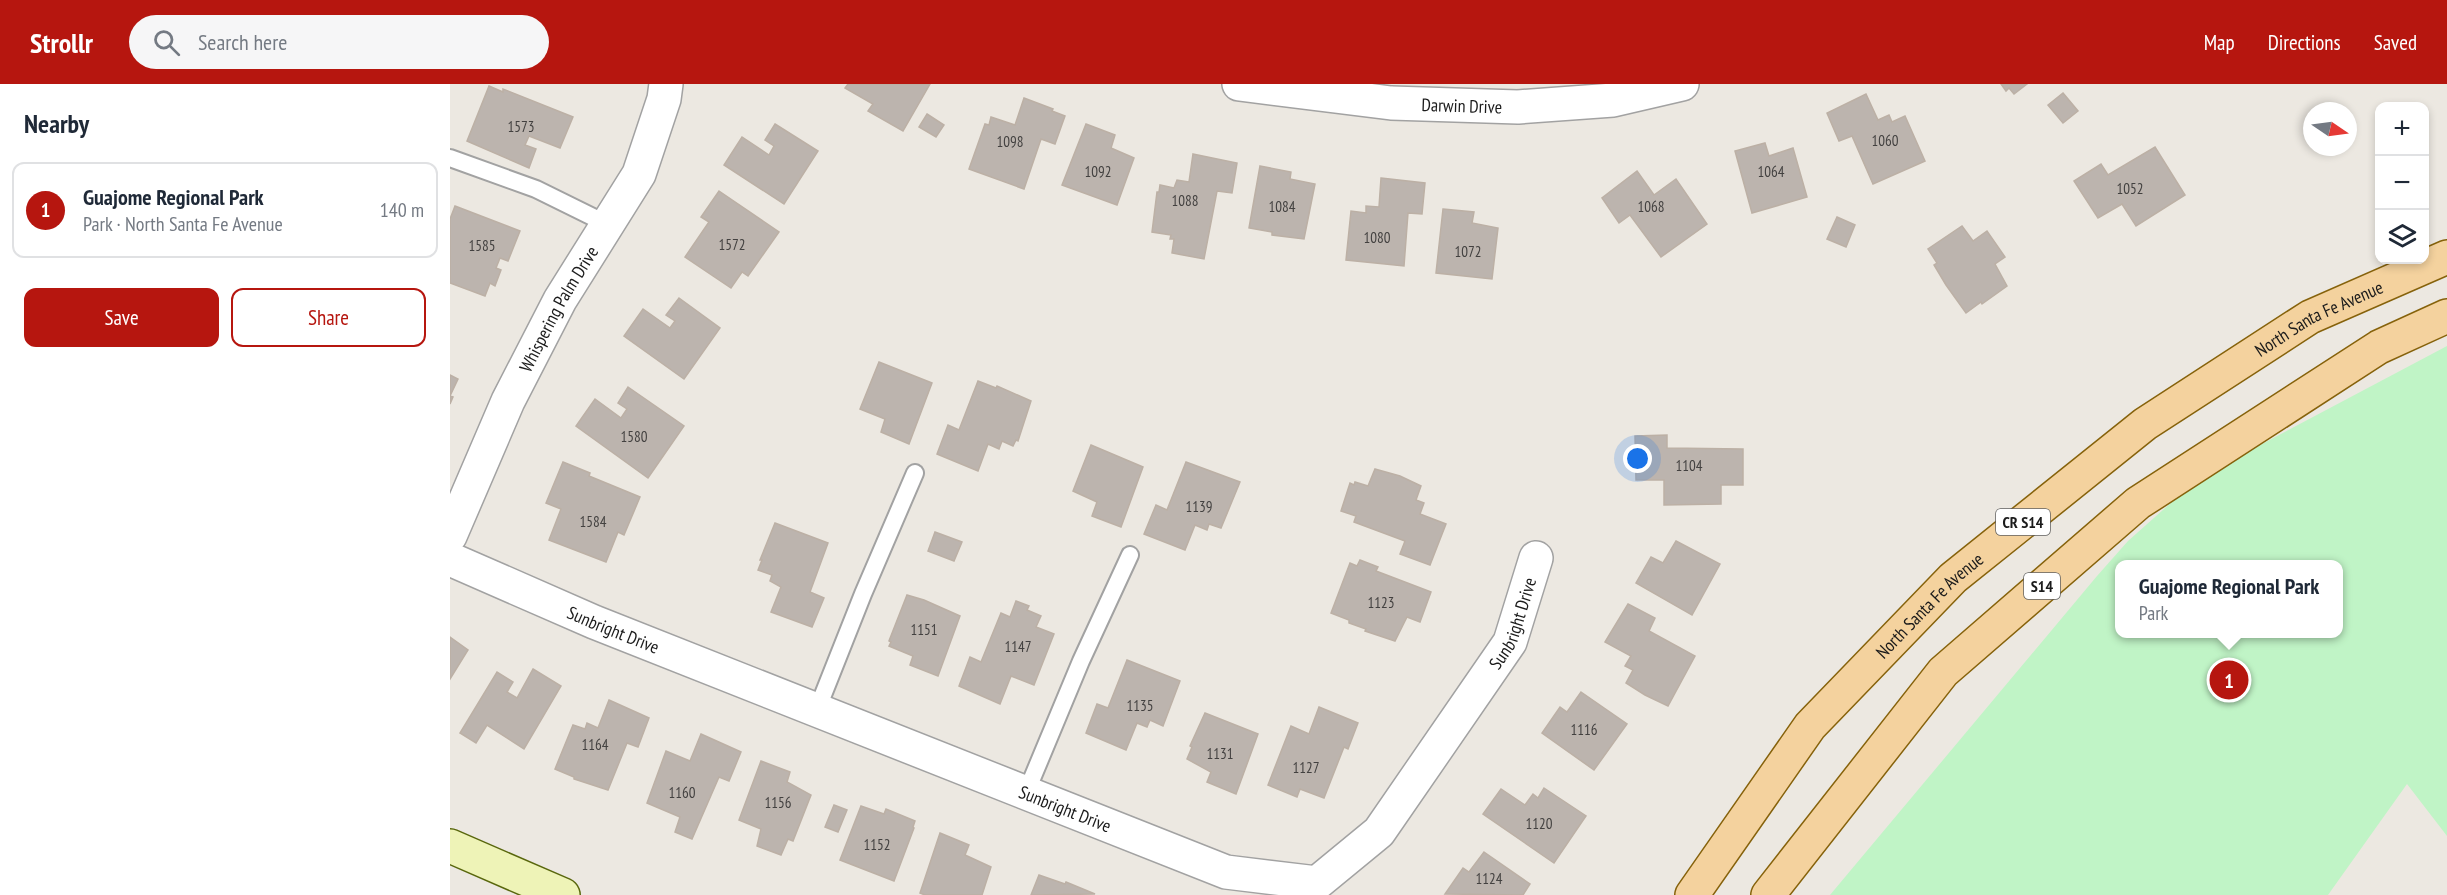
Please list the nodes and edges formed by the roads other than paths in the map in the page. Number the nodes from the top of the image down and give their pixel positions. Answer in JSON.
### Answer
{"nodes":[{"id":1,"x":666,"y":84,"type":"edge"},
{"id":2,"x":1239,"y":84,"type":"edge"},
{"id":3,"x":1682,"y":84,"type":"edge"},
{"id":4,"x":450,"y":158,"type":"edge"},
{"id":5,"x":607,"y":224,"type":"junction"},
{"id":6,"x":2447,"y":257,"type":"edge"},
{"id":7,"x":2447,"y":316,"type":"edge"},
{"id":8,"x":915,"y":473,"type":"dead end"},
{"id":9,"x":450,"y":536,"type":"edge"},
{"id":10,"x":1130,"y":555,"type":"dead end"},
{"id":11,"x":1536,"y":558,"type":"dead end"},
{"id":12,"x":450,"y":559,"type":"edge"},
{"id":13,"x":817,"y":710,"type":"junction"},
{"id":14,"x":1026,"y":793,"type":"junction"},
{"id":15,"x":450,"y":846,"type":"edge"},
{"id":16,"x":563,"y":895,"type":"edge"},
{"id":17,"x":1692,"y":895,"type":"edge"},
{"id":18,"x":1768,"y":895,"type":"edge"}],
"edges":[{"from":1,"to":5,"type":"street","name":"Whispering Palm Drive"},
{"from":2,"to":3,"type":"street","name":"Darwin Drive"},
{"from":4,"to":5,"type":"lane"},
{"from":5,"to":9,"type":"street","name":"Whispering Palm Drive"},
{"from":6,"to":17,"type":"main road","name":"North Santa Fe Avenue","number":"CR S14"},
{"from":7,"to":18,"type":"main road","number":"S14"},
{"from":8,"to":13,"type":"lane"},
{"from":10,"to":14,"type":"lane"},
{"from":11,"to":14,"type":"street","name":"Sunbright Drive"},
{"from":12,"to":13,"type":"street","name":"Sunbright Drive"},
{"from":13,"to":14,"type":"street","name":"Sunbright Drive"},
{"from":15,"to":16,"type":"main road"}]}
